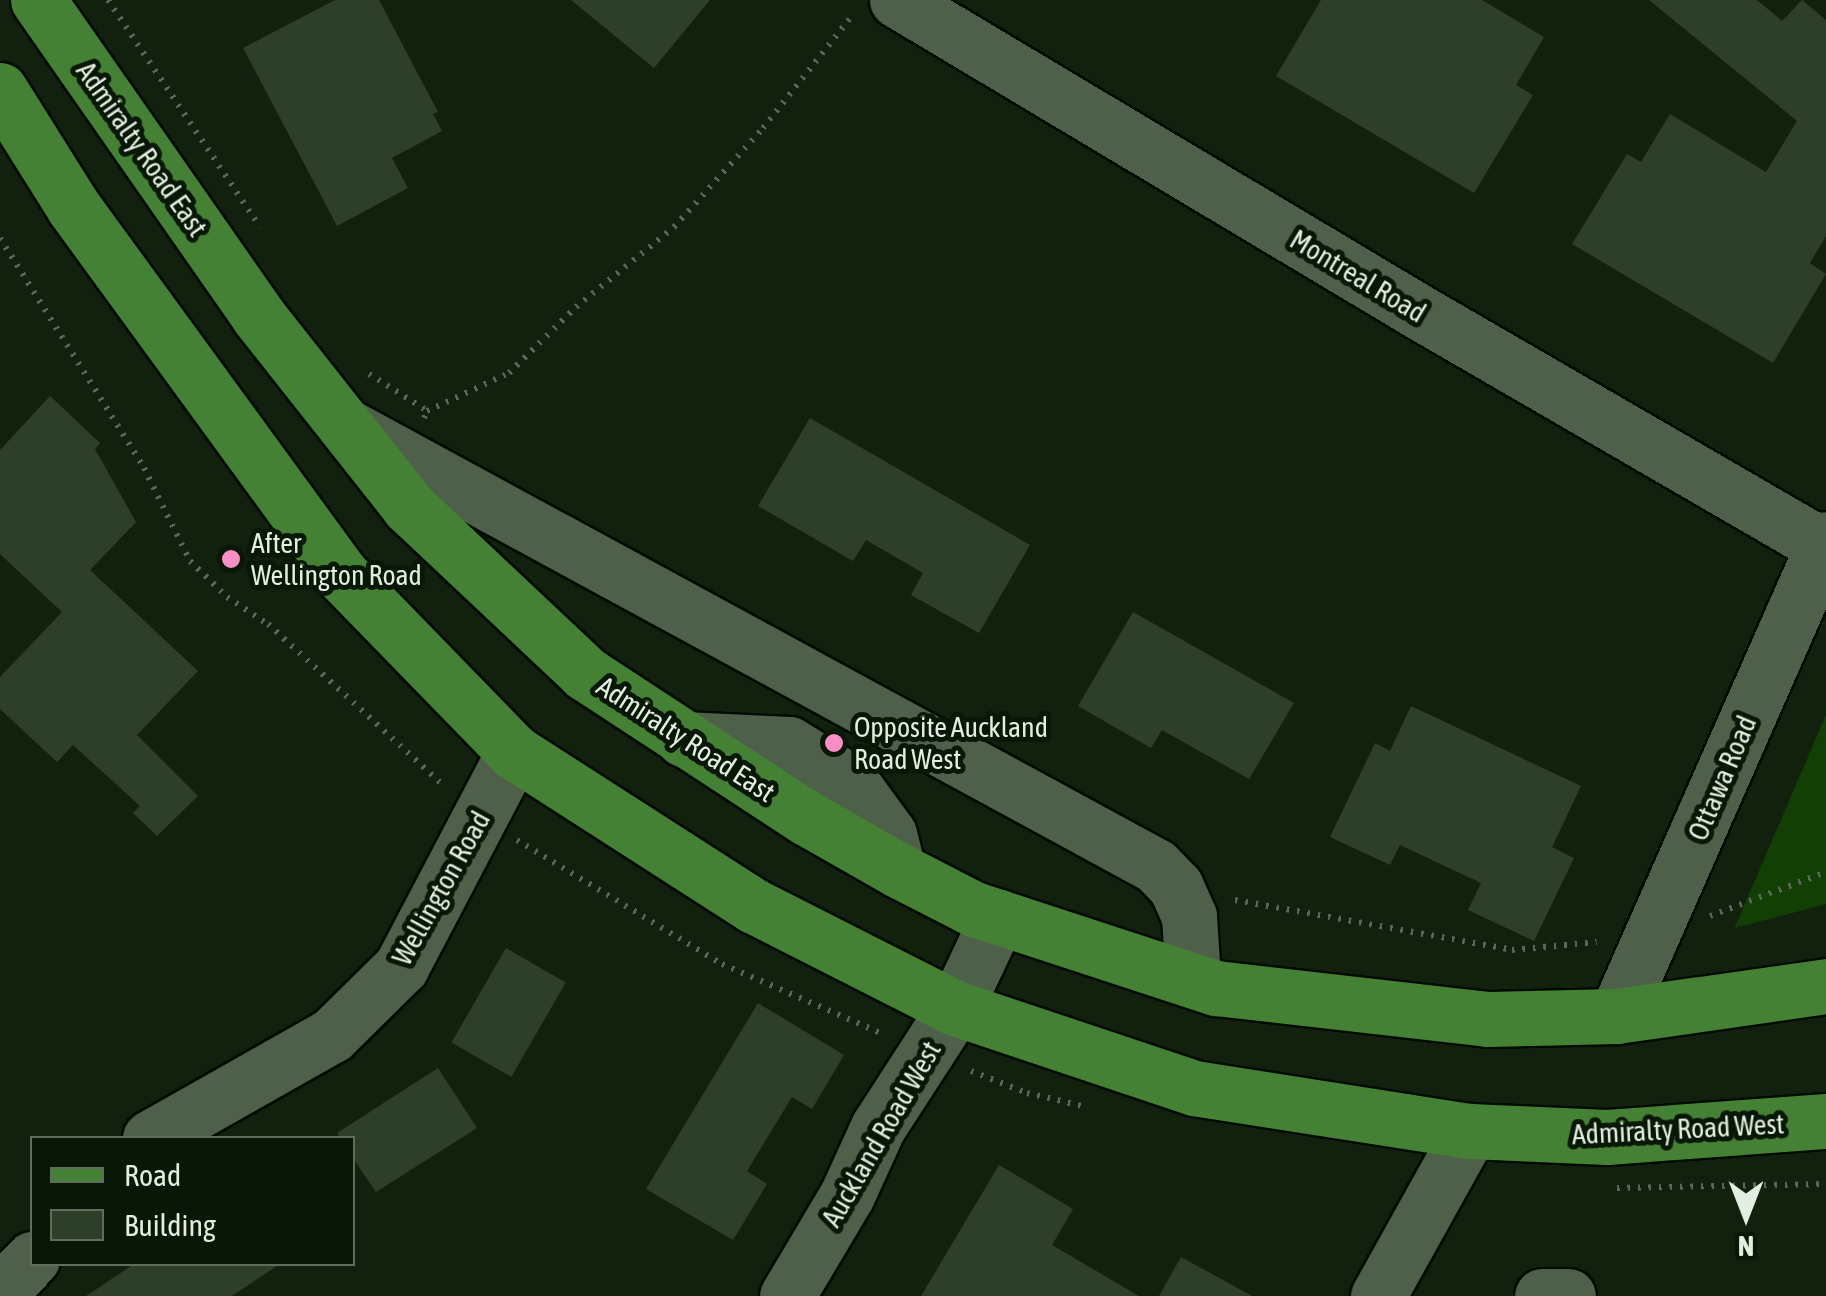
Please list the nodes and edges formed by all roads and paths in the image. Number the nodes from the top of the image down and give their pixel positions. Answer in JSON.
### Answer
{"nodes":[{"id":1,"x":38,"y":0,"type":"edge"},
{"id":2,"x":108,"y":0,"type":"edge"},
{"id":3,"x":864,"y":0,"type":"edge"},
{"id":4,"x":897,"y":0,"type":"edge"},
{"id":5,"x":0,"y":90,"type":"edge"},
{"id":6,"x":266,"y":236,"type":"dead end"},
{"id":7,"x":0,"y":238,"type":"edge"},
{"id":8,"x":358,"y":360,"type":"dead end"},
{"id":9,"x":350,"y":428,"type":"junction"},
{"id":10,"x":416,"y":434,"type":"junction"},
{"id":11,"x":1824,"y":543,"type":"edge"},
{"id":12,"x":514,"y":752,"type":"junction"},
{"id":13,"x":480,"y":818,"type":"junction"},
{"id":14,"x":998,"y":917,"type":"junction"},
{"id":15,"x":1193,"y":980,"type":"junction"},
{"id":16,"x":1826,"y":986,"type":"edge"},
{"id":17,"x":954,"y":1008,"type":"junction"},
{"id":18,"x":1616,"y":1016,"type":"junction"},
{"id":19,"x":1826,"y":1121,"type":"edge"},
{"id":20,"x":1470,"y":1130,"type":"junction"},
{"id":21,"x":154,"y":1136,"type":"edge"},
{"id":22,"x":30,"y":1261,"type":"edge"},
{"id":23,"x":0,"y":1292,"type":"edge"},
{"id":24,"x":787,"y":1296,"type":"edge"},
{"id":25,"x":1378,"y":1296,"type":"edge"},
{"id":26,"x":1542,"y":1296,"type":"edge"},
{"id":27,"x":1568,"y":1296,"type":"edge"}],
"edges":[{"from":1,"to":9,"type":"main road","name":"Admiralty Road East"},
{"from":2,"to":6,"type":"path"},
{"from":3,"to":10,"type":"path"},
{"from":4,"to":11,"type":"street","name":"Montreal Road"},
{"from":5,"to":12,"type":"main road"},
{"from":7,"to":13,"type":"path"},
{"from":8,"to":10,"type":"path"},
{"from":9,"to":10,"type":"street"},
{"from":9,"to":14,"type":"main road","name":"Admiralty Road East"},
{"from":10,"to":15,"type":"street"},
{"from":11,"to":18,"type":"street","name":"Ottawa Road"},
{"from":12,"to":13,"type":"street","name":"Wellington Road"},
{"from":12,"to":17,"type":"main road"},
{"from":13,"to":21,"type":"street","name":"Wellington Road"},
{"from":14,"to":15,"type":"main road","name":"Admiralty Road East"},
{"from":14,"to":17,"type":"street","name":"Auckland Road West"},
{"from":15,"to":18,"type":"main road","name":"Admiralty Road East"},
{"from":16,"to":18,"type":"main road"},
{"from":17,"to":20,"type":"main road"},
{"from":17,"to":24,"type":"street","name":"Auckland Road West"},
{"from":19,"to":20,"type":"main road","name":"Admiralty Road West"},
{"from":20,"to":25,"type":"street"},
{"from":22,"to":23,"type":"street"},
{"from":26,"to":27,"type":"street"}]}
